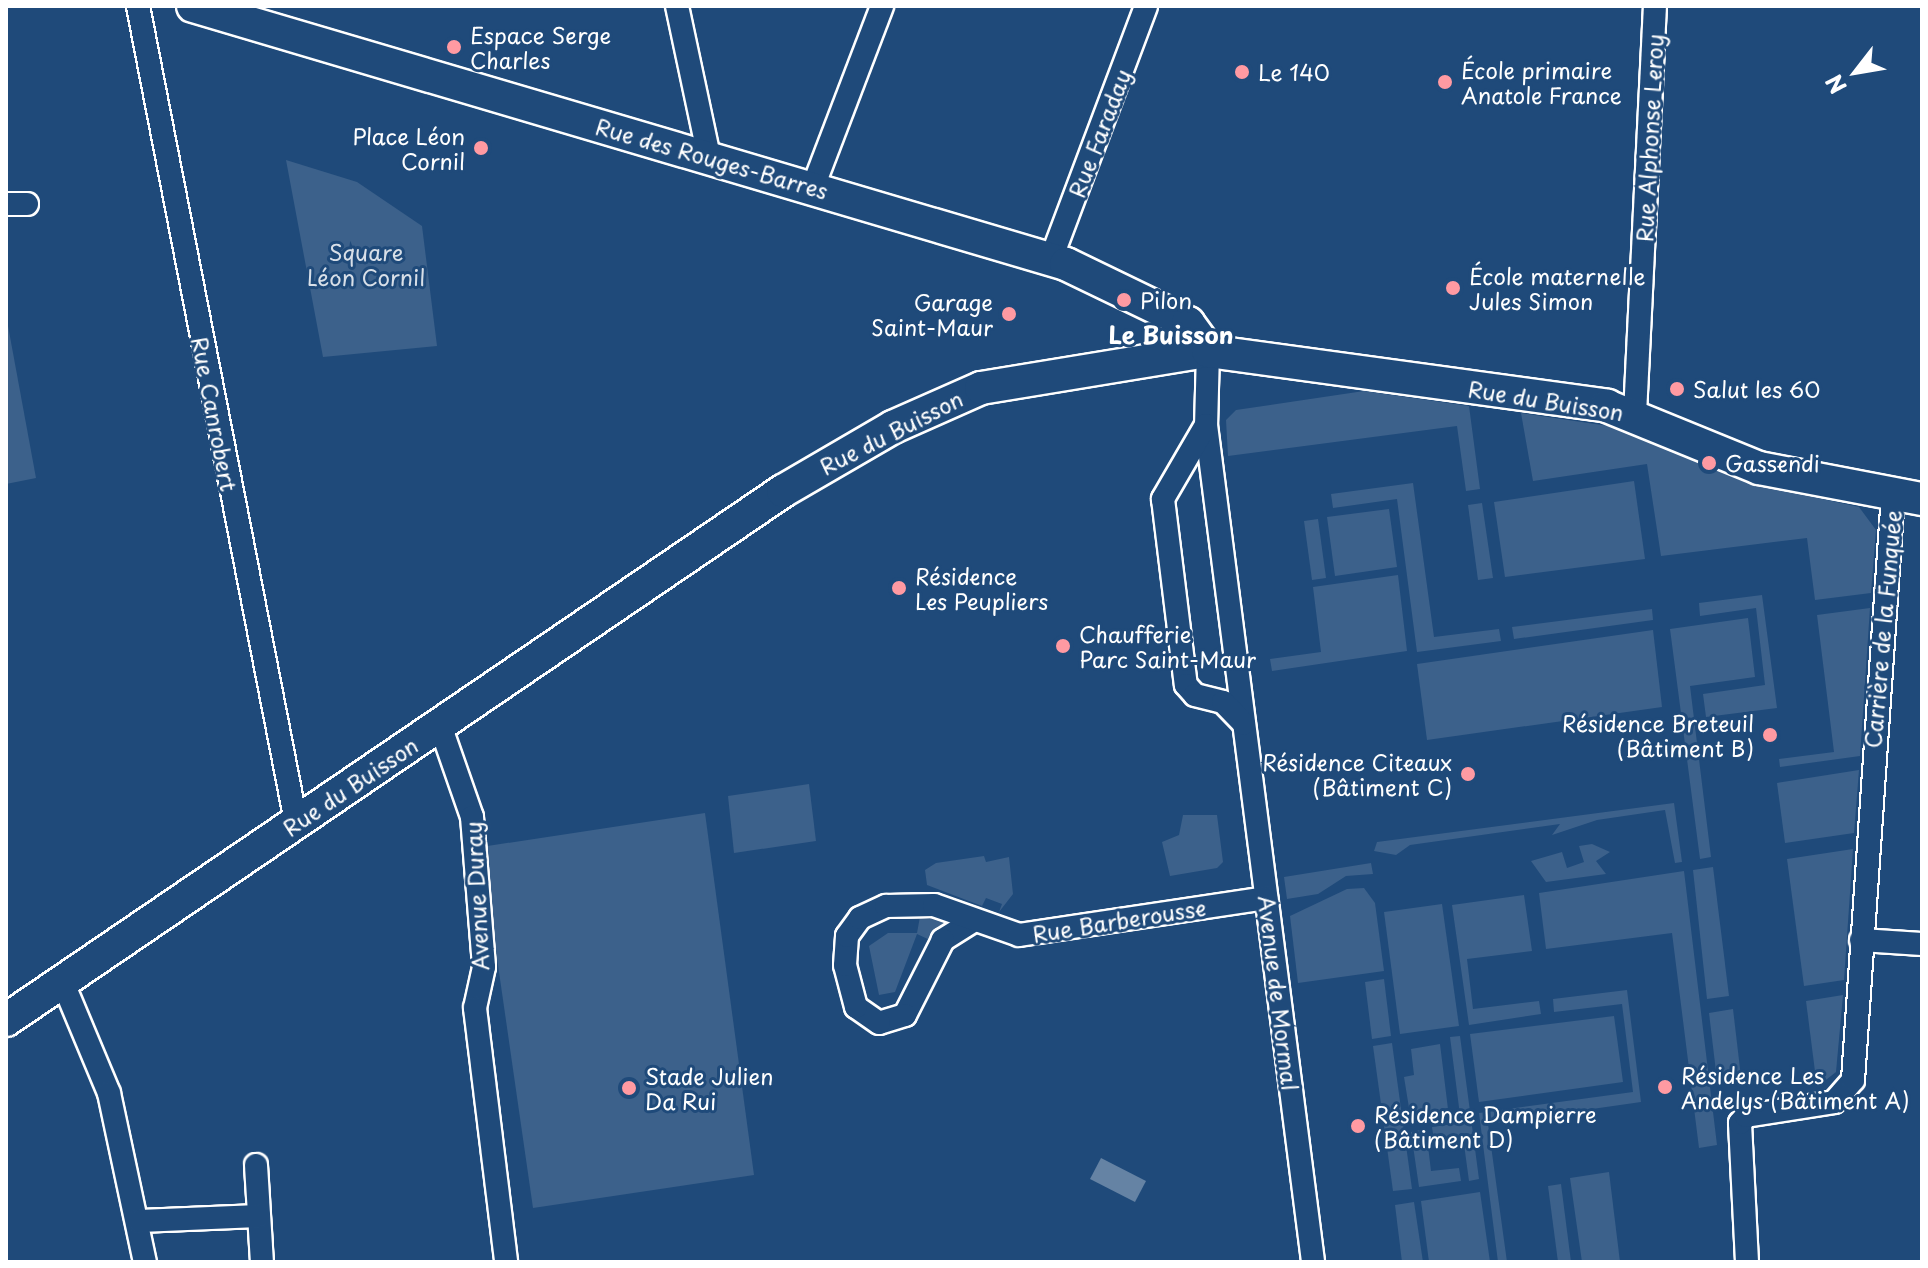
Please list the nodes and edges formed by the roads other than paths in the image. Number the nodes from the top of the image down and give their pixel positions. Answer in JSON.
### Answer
{"nodes":[{"id":1,"x":138,"y":6,"type":"edge"},
{"id":2,"x":193,"y":6,"type":"edge"},
{"id":3,"x":677,"y":6,"type":"edge"},
{"id":4,"x":882,"y":6,"type":"edge"},
{"id":5,"x":1146,"y":6,"type":"edge"},
{"id":6,"x":1655,"y":6,"type":"edge"},
{"id":7,"x":709,"y":157,"type":"junction"},
{"id":8,"x":813,"y":187,"type":"junction"},
{"id":9,"x":1051,"y":259,"type":"junction"},
{"id":10,"x":1208,"y":351,"type":"junction"},
{"id":11,"x":1635,"y":414,"type":"junction"},
{"id":12,"x":1206,"y":425,"type":"junction"},
{"id":13,"x":1908,"y":497,"type":"edge"},
{"id":14,"x":1237,"y":675,"type":"junction"},
{"id":15,"x":1206,"y":696,"type":"junction"},
{"id":16,"x":1244,"y":724,"type":"junction"},
{"id":17,"x":440,"y":725,"type":"junction"},
{"id":18,"x":296,"y":822,"type":"junction"},
{"id":19,"x":1266,"y":898,"type":"junction"},
{"id":20,"x":973,"y":921,"type":"junction"},
{"id":21,"x":1861,"y":940,"type":"junction"},
{"id":22,"x":1922,"y":944,"type":"edge"},
{"id":23,"x":63,"y":983,"type":"junction"},
{"id":24,"x":6,"y":1020,"type":"edge"},
{"id":25,"x":256,"y":1165,"type":"dead end"},
{"id":26,"x":259,"y":1216,"type":"junction"},
{"id":27,"x":139,"y":1221,"type":"junction"},
{"id":28,"x":145,"y":1262,"type":"edge"},
{"id":29,"x":262,"y":1262,"type":"edge"},
{"id":30,"x":506,"y":1262,"type":"edge"},
{"id":31,"x":1313,"y":1262,"type":"edge"},
{"id":32,"x":1747,"y":1262,"type":"edge"}],
"edges":[{"from":1,"to":18,"type":"street","name":"Rue Canrobert"},
{"from":2,"to":7,"type":"street","name":"Rue des Rouges-Barres"},
{"from":3,"to":7,"type":"street"},
{"from":4,"to":8,"type":"street"},
{"from":5,"to":9,"type":"street","name":"Rue Faraday"},
{"from":6,"to":11,"type":"street","name":"Rue Alphonse Leroy"},
{"from":7,"to":8,"type":"street","name":"Rue des Rouges-Barres"},
{"from":8,"to":9,"type":"street","name":"Rue des Rouges-Barres"},
{"from":9,"to":10,"type":"street","name":"Rue des Rouges-Barres"},
{"from":10,"to":11,"type":"street","name":"Rue du Buisson"},
{"from":10,"to":12,"type":"street","name":"Avenue de Mormal"},
{"from":10,"to":17,"type":"street","name":"Rue du Buisson"},
{"from":11,"to":13,"type":"street","name":"Rue du Buisson"},
{"from":12,"to":14,"type":"street","name":"Avenue de Mormal"},
{"from":12,"to":15,"type":"street","name":"Avenue de Mormal"},
{"from":13,"to":21,"type":"street","name":"Carrière de la Funquée"},
{"from":14,"to":15,"type":"street"},
{"from":14,"to":16,"type":"street","name":"Avenue de Mormal"},
{"from":15,"to":16,"type":"street","name":"Avenue de Mormal"},
{"from":16,"to":19,"type":"street","name":"Avenue de Mormal"},
{"from":17,"to":18,"type":"street","name":"Rue du Buisson"},
{"from":17,"to":30,"type":"street","name":"Avenue Duray"},
{"from":18,"to":23,"type":"street","name":"Rue du Buisson"},
{"from":19,"to":20,"type":"street","name":"Rue Barberousse"},
{"from":19,"to":31,"type":"street","name":"Avenue de Mormal"},
{"from":20,"to":20,"type":"street","name":"Rue Barberousse"},
{"from":21,"to":22,"type":"street"},
{"from":21,"to":32,"type":"street","name":"Carrière de la Funquée"},
{"from":23,"to":24,"type":"street","name":"Rue du Buisson"},
{"from":23,"to":27,"type":"street"},
{"from":25,"to":26,"type":"street"},
{"from":26,"to":27,"type":"street"},
{"from":26,"to":29,"type":"street"},
{"from":27,"to":28,"type":"street"}]}
